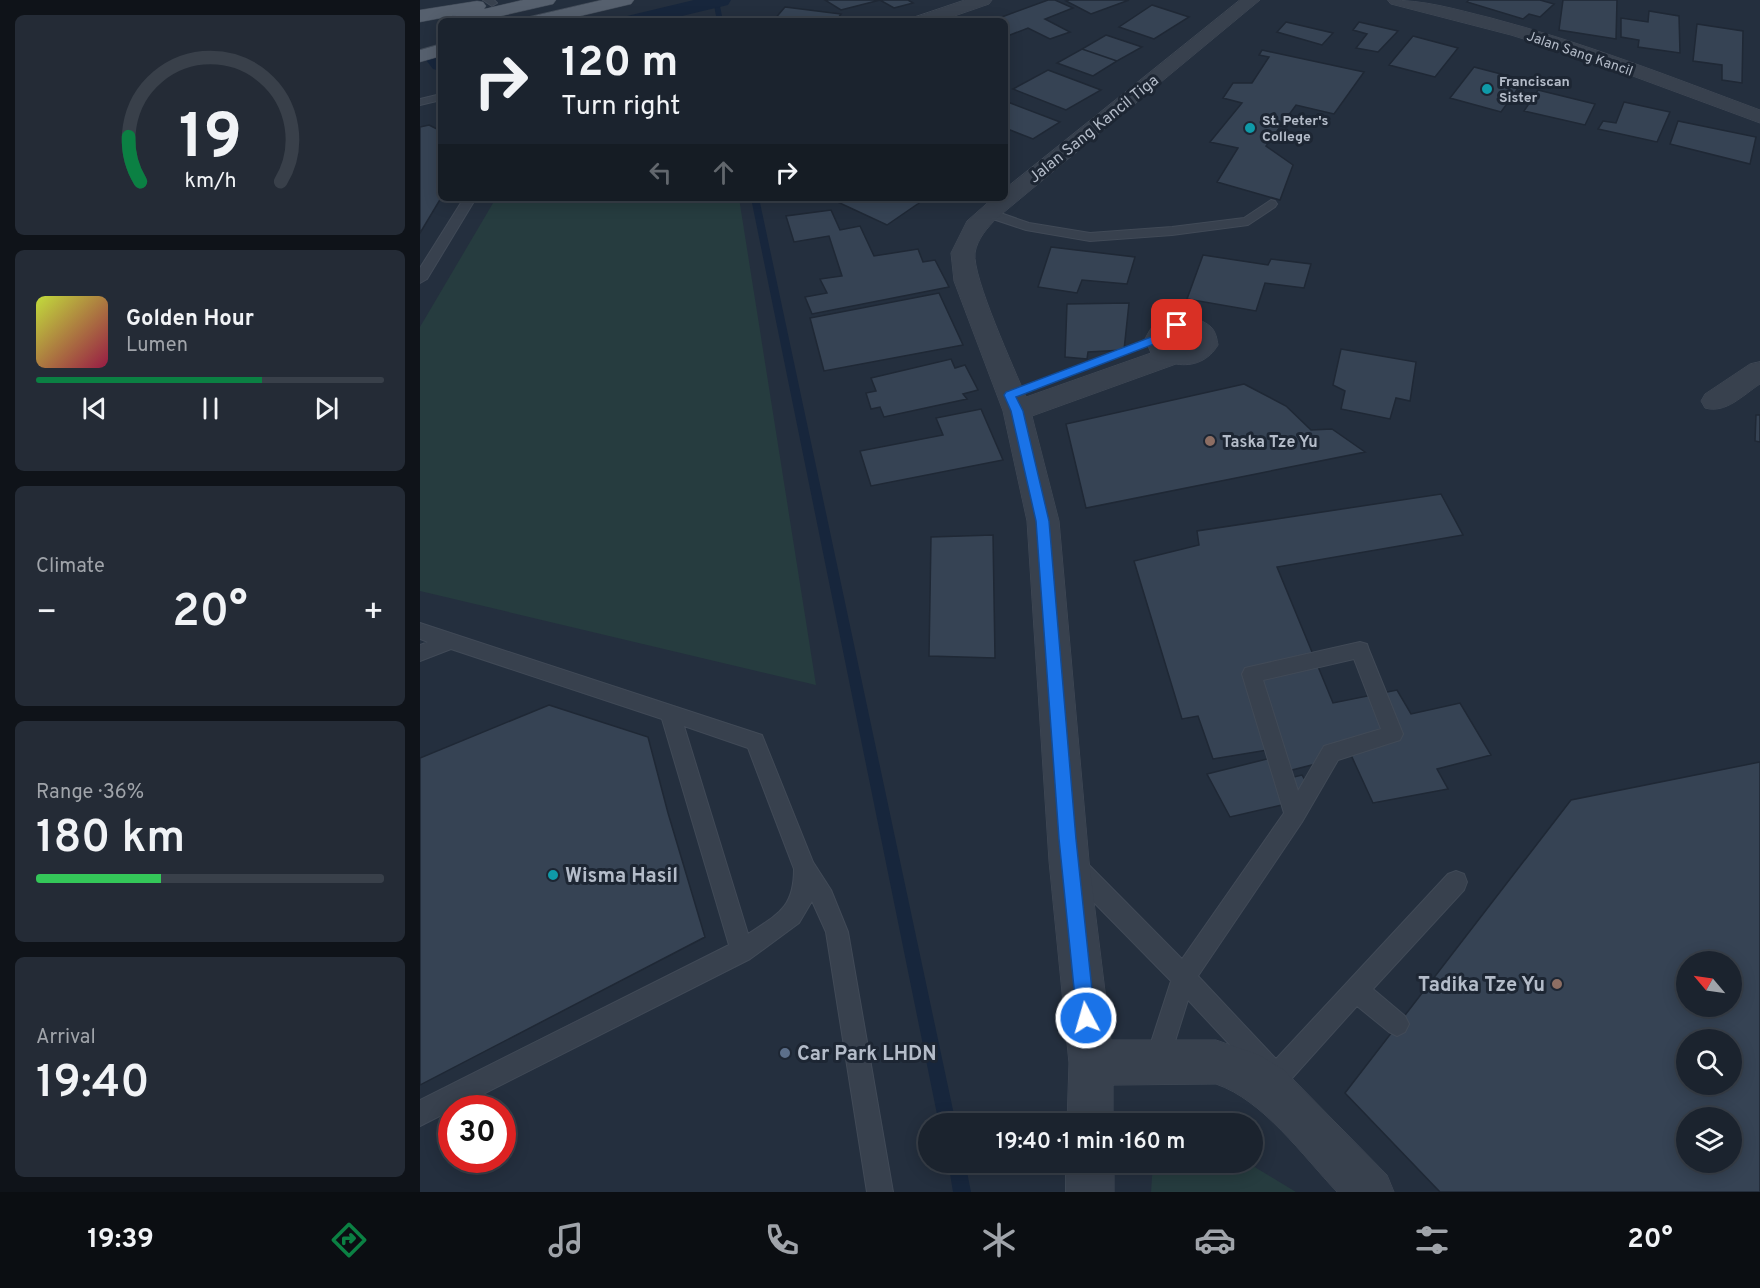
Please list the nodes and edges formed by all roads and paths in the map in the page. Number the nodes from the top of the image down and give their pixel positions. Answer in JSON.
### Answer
{"nodes":[{"id":1,"x":547,"y":0,"type":"edge"},
{"id":2,"x":625,"y":0,"type":"edge"},
{"id":3,"x":983,"y":0,"type":"edge"},
{"id":4,"x":1251,"y":0,"type":"edge"},
{"id":5,"x":1397,"y":0,"type":"edge"},
{"id":6,"x":495,"y":1,"type":"edge"},
{"id":7,"x":420,"y":16,"type":"edge"},
{"id":8,"x":565,"y":17,"type":"edge"},
{"id":9,"x":468,"y":18,"type":"edge"},
{"id":10,"x":931,"y":18,"type":"edge"},
{"id":11,"x":438,"y":25,"type":"edge"},
{"id":12,"x":420,"y":29,"type":"edge"},
{"id":13,"x":438,"y":43,"type":"edge"},
{"id":14,"x":420,"y":46,"type":"edge"},
{"id":15,"x":438,"y":51,"type":"edge"},
{"id":16,"x":420,"y":56,"type":"edge"},
{"id":17,"x":438,"y":98,"type":"edge"},
{"id":18,"x":420,"y":102,"type":"edge"},
{"id":19,"x":1760,"y":117,"type":"edge"},
{"id":20,"x":1008,"y":197,"type":"edge"},
{"id":21,"x":468,"y":201,"type":"edge"},
{"id":22,"x":1003,"y":201,"type":"edge"},
{"id":23,"x":1271,"y":204,"type":"dead end"},
{"id":24,"x":988,"y":213,"type":"junction"},
{"id":25,"x":420,"y":279,"type":"edge"},
{"id":26,"x":1166,"y":347,"type":"dead end"},
{"id":27,"x":1760,"y":371,"type":"edge"},
{"id":28,"x":1715,"y":401,"type":"dead end"},
{"id":29,"x":1014,"y":403,"type":"junction"},
{"id":30,"x":420,"y":631,"type":"edge"},
{"id":31,"x":451,"y":641,"type":"junction"},
{"id":32,"x":420,"y":653,"type":"edge"},
{"id":33,"x":670,"y":713,"type":"junction"},
{"id":34,"x":1295,"y":815,"type":"junction"},
{"id":35,"x":1070,"y":861,"type":"junction"},
{"id":36,"x":805,"y":869,"type":"junction"},
{"id":37,"x":1456,"y":882,"type":"dead end"},
{"id":38,"x":742,"y":951,"type":"junction"},
{"id":39,"x":1184,"y":977,"type":"junction"},
{"id":40,"x":1358,"y":991,"type":"junction"},
{"id":41,"x":1397,"y":1024,"type":"dead end"},
{"id":42,"x":1157,"y":1061,"type":"junction"},
{"id":43,"x":1091,"y":1063,"type":"junction"},
{"id":44,"x":1272,"y":1081,"type":"junction"},
{"id":45,"x":420,"y":1113,"type":"edge"},
{"id":46,"x":1090,"y":1113,"type":"edge"},
{"id":47,"x":1090,"y":1173,"type":"edge"},
{"id":48,"x":880,"y":1192,"type":"edge"},
{"id":49,"x":1090,"y":1192,"type":"edge"},
{"id":50,"x":1370,"y":1192,"type":"edge"}],
"edges":[{"from":1,"to":9,"type":"main road"},
{"from":2,"to":8,"type":"main road"},
{"from":3,"to":10,"type":"street"},
{"from":4,"to":20,"type":"street","name":"Jalan Sang Kancil Tiga"},
{"from":5,"to":19,"type":"street","name":"Jalan Sang Kancil"},
{"from":6,"to":7,"type":"main road"},
{"from":11,"to":12,"type":"main road"},
{"from":13,"to":14,"type":"main road"},
{"from":15,"to":16,"type":"main road"},
{"from":17,"to":18,"type":"lane"},
{"from":21,"to":25,"type":"lane"},
{"from":22,"to":24,"type":"street","name":"Jalan Sang Kancil Tiga"},
{"from":23,"to":24,"type":"lane"},
{"from":24,"to":29,"type":"street","name":"Jalan Sang Kancil Tiga"},
{"from":26,"to":29,"type":"street"},
{"from":27,"to":28,"type":"street"},
{"from":29,"to":35,"type":"street","name":"Jalan Sang Kancil Tiga"},
{"from":30,"to":31,"type":"lane"},
{"from":31,"to":32,"type":"lane"},
{"from":31,"to":33,"type":"lane"},
{"from":33,"to":36,"type":"lane"},
{"from":33,"to":38,"type":"lane"},
{"from":34,"to":34,"type":"lane"},
{"from":34,"to":39,"type":"lane"},
{"from":35,"to":39,"type":"lane"},
{"from":35,"to":43,"type":"street","name":"Jalan Sang Kancil Tiga"},
{"from":36,"to":38,"type":"lane"},
{"from":36,"to":48,"type":"lane"},
{"from":37,"to":40,"type":"lane"},
{"from":38,"to":45,"type":"lane"},
{"from":39,"to":42,"type":"lane"},
{"from":39,"to":44,"type":"lane"},
{"from":40,"to":41,"type":"lane"},
{"from":40,"to":44,"type":"lane"},
{"from":42,"to":43,"type":"street"},
{"from":42,"to":44,"type":"street"},
{"from":43,"to":46,"type":"street","name":"Jalan Sang Kancil Tiga"},
{"from":44,"to":50,"type":"street"},
{"from":47,"to":49,"type":"street"}]}
